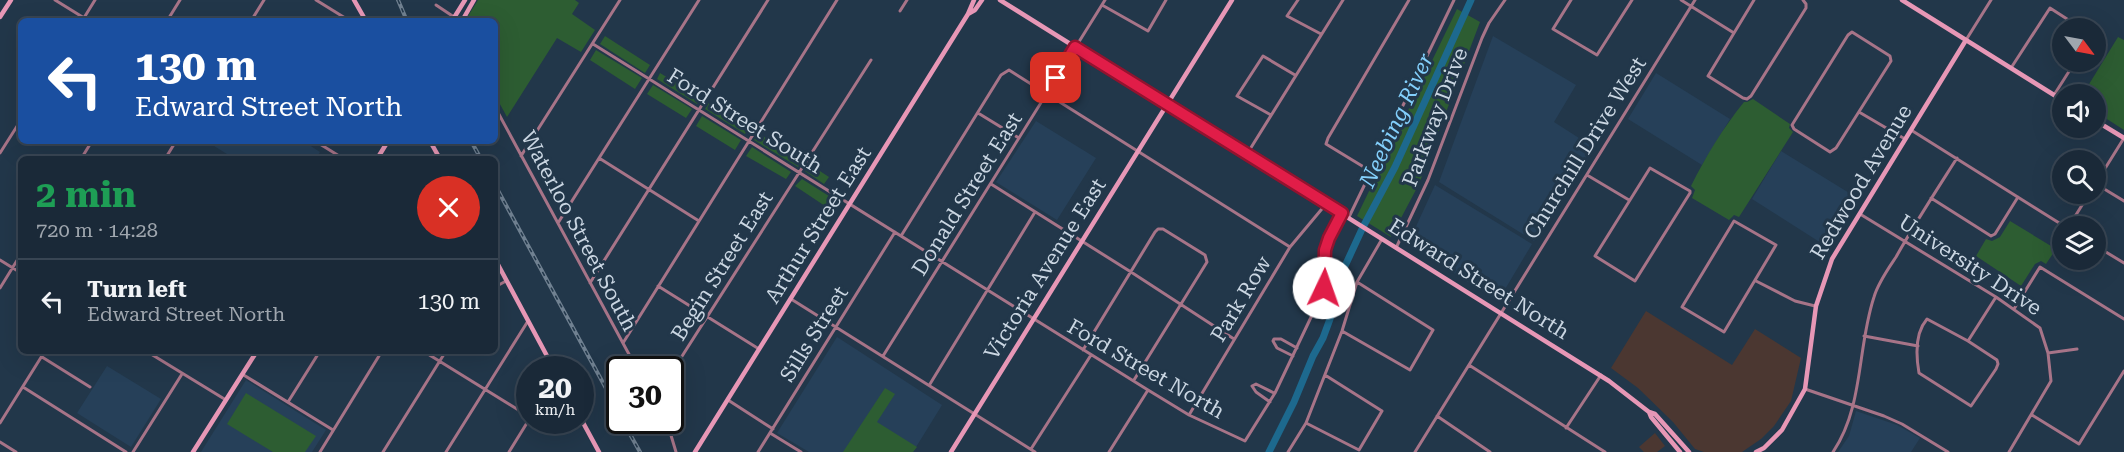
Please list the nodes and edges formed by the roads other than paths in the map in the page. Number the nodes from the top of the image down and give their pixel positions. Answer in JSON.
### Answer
{"nodes":[{"id":1,"x":10,"y":0,"type":"edge"},
{"id":2,"x":55,"y":0,"type":"edge"},
{"id":3,"x":95,"y":0,"type":"edge"},
{"id":4,"x":180,"y":0,"type":"edge"},
{"id":5,"x":264,"y":0,"type":"edge"},
{"id":6,"x":316,"y":0,"type":"edge"},
{"id":7,"x":354,"y":0,"type":"edge"},
{"id":8,"x":465,"y":0,"type":"edge"},
{"id":9,"x":474,"y":0,"type":"edge"},
{"id":10,"x":620,"y":0,"type":"edge"},
{"id":11,"x":699,"y":0,"type":"edge"},
{"id":12,"x":768,"y":0,"type":"edge"},
{"id":13,"x":837,"y":0,"type":"edge"},
{"id":14,"x":907,"y":0,"type":"edge"},
{"id":15,"x":974,"y":0,"type":"edge"},
{"id":16,"x":982,"y":0,"type":"edge"},
{"id":17,"x":1000,"y":0,"type":"edge"},
{"id":18,"x":1105,"y":0,"type":"edge"},
{"id":19,"x":1166,"y":0,"type":"edge"},
{"id":20,"x":1233,"y":0,"type":"edge"},
{"id":21,"x":1298,"y":0,"type":"edge"},
{"id":22,"x":1343,"y":0,"type":"edge"},
{"id":23,"x":1409,"y":0,"type":"edge"},
{"id":24,"x":1454,"y":0,"type":"edge"},
{"id":25,"x":1505,"y":0,"type":"edge"},
{"id":26,"x":1571,"y":0,"type":"edge"},
{"id":27,"x":1632,"y":0,"type":"edge"},
{"id":28,"x":1682,"y":0,"type":"edge"},
{"id":29,"x":1695,"y":0,"type":"edge"},
{"id":30,"x":1754,"y":0,"type":"edge"},
{"id":31,"x":1803,"y":0,"type":"edge"},
{"id":32,"x":1902,"y":0,"type":"edge"},
{"id":33,"x":1991,"y":0,"type":"edge"},
{"id":34,"x":436,"y":5,"type":"dead end"},
{"id":35,"x":1102,"y":5,"type":"junction"},
{"id":36,"x":1691,"y":6,"type":"junction"},
{"id":37,"x":900,"y":11,"type":"dead end"},
{"id":38,"x":968,"y":14,"type":"junction"},
{"id":39,"x":0,"y":17,"type":"edge"},
{"id":40,"x":80,"y":18,"type":"edge"},
{"id":41,"x":84,"y":18,"type":"edge"},
{"id":42,"x":170,"y":18,"type":"edge"},
{"id":43,"x":253,"y":18,"type":"edge"},
{"id":44,"x":345,"y":18,"type":"edge"},
{"id":45,"x":364,"y":18,"type":"edge"},
{"id":46,"x":452,"y":18,"type":"edge"},
{"id":47,"x":455,"y":18,"type":"edge"},
{"id":48,"x":464,"y":18,"type":"edge"},
{"id":49,"x":2066,"y":18,"type":"edge"},
{"id":50,"x":1734,"y":33,"type":"junction"},
{"id":51,"x":1321,"y":34,"type":"junction"},
{"id":52,"x":1966,"y":40,"type":"junction"},
{"id":53,"x":593,"y":44,"type":"junction"},
{"id":54,"x":1075,"y":47,"type":"junction"},
{"id":55,"x":871,"y":60,"type":"dead end"},
{"id":56,"x":2011,"y":68,"type":"junction"},
{"id":57,"x":1295,"y":75,"type":"junction"},
{"id":58,"x":649,"y":79,"type":"junction"},
{"id":59,"x":1046,"y":93,"type":"junction"},
{"id":60,"x":2052,"y":94,"type":"edge"},
{"id":61,"x":1166,"y":104,"type":"junction"},
{"id":62,"x":699,"y":110,"type":"junction"},
{"id":63,"x":498,"y":112,"type":"edge"},
{"id":64,"x":1859,"y":112,"type":"junction"},
{"id":65,"x":978,"y":113,"type":"junction"},
{"id":66,"x":1271,"y":115,"type":"junction"},
{"id":67,"x":18,"y":125,"type":"edge"},
{"id":68,"x":2106,"y":127,"type":"edge"},
{"id":69,"x":1910,"y":130,"type":"junction"},
{"id":70,"x":1019,"y":138,"type":"junction"},
{"id":71,"x":2124,"y":138,"type":"edge"},
{"id":72,"x":1905,"y":139,"type":"junction"},
{"id":73,"x":749,"y":142,"type":"junction"},
{"id":74,"x":174,"y":144,"type":"edge"},
{"id":75,"x":320,"y":144,"type":"edge"},
{"id":76,"x":1138,"y":150,"type":"junction"},
{"id":77,"x":0,"y":153,"type":"edge"},
{"id":78,"x":1246,"y":154,"type":"junction"},
{"id":79,"x":168,"y":155,"type":"edge"},
{"id":80,"x":339,"y":156,"type":"edge"},
{"id":81,"x":522,"y":156,"type":"junction"},
{"id":82,"x":599,"y":158,"type":"junction"},
{"id":83,"x":1956,"y":158,"type":"junction"},
{"id":84,"x":2106,"y":167,"type":"edge"},
{"id":85,"x":1372,"y":172,"type":"junction"},
{"id":86,"x":799,"y":173,"type":"junction"},
{"id":87,"x":1587,"y":175,"type":"junction"},
{"id":88,"x":991,"y":184,"type":"junction"},
{"id":89,"x":2106,"y":189,"type":"edge"},
{"id":90,"x":649,"y":190,"type":"junction"},
{"id":91,"x":2018,"y":196,"type":"junction"},
{"id":92,"x":1931,"y":198,"type":"junction"},
{"id":93,"x":1629,"y":200,"type":"junction"},
{"id":94,"x":2124,"y":201,"type":"edge"},
{"id":95,"x":1326,"y":204,"type":"junction"},
{"id":96,"x":850,"y":205,"type":"junction"},
{"id":97,"x":1035,"y":212,"type":"junction"},
{"id":98,"x":1342,"y":213,"type":"junction"},
{"id":99,"x":1859,"y":213,"type":"junction"},
{"id":100,"x":2052,"y":218,"type":"edge"},
{"id":101,"x":1351,"y":219,"type":"junction"},
{"id":102,"x":699,"y":221,"type":"junction"},
{"id":103,"x":558,"y":223,"type":"junction"},
{"id":104,"x":895,"y":232,"type":"junction"},
{"id":105,"x":901,"y":236,"type":"junction"},
{"id":106,"x":1382,"y":239,"type":"junction"},
{"id":107,"x":1905,"y":240,"type":"junction"},
{"id":108,"x":1083,"y":241,"type":"junction"},
{"id":109,"x":1290,"y":247,"type":"junction"},
{"id":110,"x":1396,"y":248,"type":"junction"},
{"id":111,"x":2106,"y":252,"type":"edge"},
{"id":112,"x":18,"y":259,"type":"edge"},
{"id":113,"x":0,"y":260,"type":"edge"},
{"id":114,"x":943,"y":262,"type":"junction"},
{"id":115,"x":2124,"y":263,"type":"edge"},
{"id":116,"x":498,"y":265,"type":"edge"},
{"id":117,"x":13,"y":268,"type":"junction"},
{"id":118,"x":18,"y":271,"type":"edge"},
{"id":119,"x":1131,"y":272,"type":"junction"},
{"id":120,"x":507,"y":281,"type":"junction"},
{"id":121,"x":1756,"y":281,"type":"junction"},
{"id":122,"x":1357,"y":282,"type":"junction"},
{"id":123,"x":590,"y":283,"type":"junction"},
{"id":124,"x":498,"y":286,"type":"edge"},
{"id":125,"x":658,"y":286,"type":"junction"},
{"id":126,"x":0,"y":288,"type":"edge"},
{"id":127,"x":988,"y":291,"type":"junction"},
{"id":128,"x":1996,"y":297,"type":"junction"},
{"id":129,"x":791,"y":299,"type":"junction"},
{"id":130,"x":1181,"y":303,"type":"junction"},
{"id":131,"x":1816,"y":306,"type":"junction"},
{"id":132,"x":2014,"y":309,"type":"junction"},
{"id":133,"x":1501,"y":311,"type":"junction"},
{"id":134,"x":707,"y":317,"type":"junction"},
{"id":135,"x":2124,"y":319,"type":"edge"},
{"id":136,"x":1033,"y":320,"type":"junction"},
{"id":137,"x":528,"y":321,"type":"junction"},
{"id":138,"x":836,"y":327,"type":"junction"},
{"id":139,"x":1342,"y":331,"type":"junction"},
{"id":140,"x":1864,"y":336,"type":"junction"},
{"id":141,"x":1234,"y":339,"type":"junction"},
{"id":142,"x":1968,"y":341,"type":"junction"},
{"id":143,"x":623,"y":343,"type":"junction"},
{"id":144,"x":1918,"y":346,"type":"junction"},
{"id":145,"x":1298,"y":348,"type":"junction"},
{"id":146,"x":2077,"y":348,"type":"dead end"},
{"id":147,"x":760,"y":350,"type":"junction"},
{"id":148,"x":1083,"y":350,"type":"junction"},
{"id":149,"x":2048,"y":353,"type":"junction"},
{"id":150,"x":44,"y":354,"type":"edge"},
{"id":151,"x":151,"y":354,"type":"edge"},
{"id":152,"x":254,"y":354,"type":"edge"},
{"id":153,"x":318,"y":354,"type":"edge"},
{"id":154,"x":380,"y":354,"type":"edge"},
{"id":155,"x":428,"y":354,"type":"edge"},
{"id":156,"x":444,"y":354,"type":"edge"},
{"id":157,"x":1091,"y":355,"type":"junction"},
{"id":158,"x":547,"y":356,"type":"edge"},
{"id":159,"x":630,"y":356,"type":"edge"},
{"id":160,"x":682,"y":356,"type":"edge"},
{"id":161,"x":883,"y":356,"type":"junction"},
{"id":162,"x":1293,"y":356,"type":"junction"},
{"id":163,"x":42,"y":357,"type":"junction"},
{"id":164,"x":440,"y":361,"type":"junction"},
{"id":165,"x":1469,"y":364,"type":"junction"},
{"id":166,"x":2124,"y":370,"type":"edge"},
{"id":167,"x":182,"y":374,"type":"junction"},
{"id":168,"x":243,"y":374,"type":"junction"},
{"id":169,"x":1325,"y":375,"type":"junction"},
{"id":170,"x":1601,"y":375,"type":"junction"},
{"id":171,"x":1133,"y":381,"type":"junction"},
{"id":172,"x":930,"y":385,"type":"junction"},
{"id":173,"x":23,"y":387,"type":"junction"},
{"id":174,"x":90,"y":387,"type":"dead end"},
{"id":175,"x":485,"y":389,"type":"junction"},
{"id":176,"x":1805,"y":389,"type":"junction"},
{"id":177,"x":1148,"y":390,"type":"junction"},
{"id":178,"x":1275,"y":393,"type":"junction"},
{"id":179,"x":226,"y":400,"type":"junction"},
{"id":180,"x":728,"y":400,"type":"junction"},
{"id":181,"x":288,"y":402,"type":"junction"},
{"id":182,"x":1270,"y":402,"type":"junction"},
{"id":183,"x":1854,"y":405,"type":"junction"},
{"id":184,"x":516,"y":409,"type":"edge"},
{"id":185,"x":1648,"y":412,"type":"junction"},
{"id":186,"x":975,"y":414,"type":"junction"},
{"id":187,"x":1189,"y":415,"type":"junction"},
{"id":188,"x":2032,"y":415,"type":"junction"},
{"id":189,"x":1437,"y":416,"type":"junction"},
{"id":190,"x":0,"y":423,"type":"edge"},
{"id":191,"x":1306,"y":423,"type":"junction"},
{"id":192,"x":1566,"y":428,"type":"junction"},
{"id":193,"x":772,"y":429,"type":"junction"},
{"id":194,"x":333,"y":430,"type":"junction"},
{"id":195,"x":770,"y":433,"type":"junction"},
{"id":196,"x":520,"y":434,"type":"edge"},
{"id":197,"x":589,"y":434,"type":"edge"},
{"id":198,"x":671,"y":434,"type":"edge"},
{"id":199,"x":0,"y":442,"type":"edge"},
{"id":200,"x":1033,"y":451,"type":"edge"},
{"id":201,"x":1945,"y":451,"type":"edge"},
{"id":202,"x":16,"y":452,"type":"edge"},
{"id":203,"x":126,"y":452,"type":"edge"},
{"id":204,"x":133,"y":452,"type":"edge"},
{"id":205,"x":193,"y":452,"type":"edge"},
{"id":206,"x":320,"y":452,"type":"edge"},
{"id":207,"x":382,"y":452,"type":"edge"},
{"id":208,"x":446,"y":452,"type":"edge"},
{"id":209,"x":509,"y":452,"type":"edge"},
{"id":210,"x":599,"y":452,"type":"edge"},
{"id":211,"x":676,"y":452,"type":"edge"},
{"id":212,"x":696,"y":452,"type":"edge"},
{"id":213,"x":758,"y":452,"type":"edge"},
{"id":214,"x":801,"y":452,"type":"edge"},
{"id":215,"x":951,"y":452,"type":"edge"},
{"id":216,"x":1109,"y":452,"type":"edge"},
{"id":217,"x":1288,"y":452,"type":"edge"},
{"id":218,"x":1415,"y":452,"type":"edge"},
{"id":219,"x":1490,"y":452,"type":"edge"},
{"id":220,"x":1605,"y":452,"type":"edge"},
{"id":221,"x":1680,"y":452,"type":"edge"},
{"id":222,"x":1689,"y":452,"type":"edge"},
{"id":223,"x":1756,"y":452,"type":"edge"},
{"id":224,"x":1833,"y":452,"type":"edge"},
{"id":225,"x":2010,"y":452,"type":"edge"}],
"edges":[{"from":1,"to":39,"type":"main road"},
{"from":2,"to":40,"type":"street"},
{"from":3,"to":41,"type":"street"},
{"from":4,"to":42,"type":"street"},
{"from":5,"to":43,"type":"street"},
{"from":6,"to":44,"type":"street"},
{"from":7,"to":45,"type":"main road"},
{"from":8,"to":47,"type":"main road"},
{"from":9,"to":48,"type":"main road"},
{"from":10,"to":53,"type":"street"},
{"from":11,"to":58,"type":"street"},
{"from":12,"to":62,"type":"street"},
{"from":13,"to":73,"type":"street"},
{"from":14,"to":37,"type":"street"},
{"from":15,"to":38,"type":"main road","name":"Arthur Street East"},
{"from":16,"to":38,"type":"main road","name":"Arthur Street East"},
{"from":17,"to":54,"type":"main road","name":"Edward Street North"},
{"from":18,"to":35,"type":"street","name":"Donald Street East"},
{"from":19,"to":35,"type":"street"},
{"from":20,"to":61,"type":"main road","name":"Victoria Avenue East"},
{"from":21,"to":51,"type":"street"},
{"from":22,"to":51,"type":"street"},
{"from":23,"to":85,"type":"street"},
{"from":24,"to":85,"type":"street"},
{"from":25,"to":110,"type":"street","name":"Parkway Drive"},
{"from":26,"to":27,"type":"street"},
{"from":28,"to":36,"type":"street"},
{"from":29,"to":36,"type":"street","name":"Churchill Drive West"},
{"from":30,"to":50,"type":"street"},
{"from":31,"to":50,"type":"street"},
{"from":32,"to":52,"type":"main road"},
{"from":33,"to":52,"type":"street","name":"Redwood Avenue"},
{"from":34,"to":46,"type":"street"},
{"from":35,"to":54,"type":"street","name":"Donald Street East"},
{"from":36,"to":50,"type":"street"},
{"from":36,"to":87,"type":"street","name":"Churchill Drive West"},
{"from":38,"to":96,"type":"main road","name":"Arthur Street East"},
{"from":49,"to":56,"type":"street"},
{"from":51,"to":57,"type":"street"},
{"from":52,"to":56,"type":"main road"},
{"from":52,"to":69,"type":"main road","name":"Redwood Avenue"},
{"from":53,"to":58,"type":"street","name":"Ford Street South"},
{"from":53,"to":81,"type":"street"},
{"from":54,"to":59,"type":"street","name":"Donald Street East"},
{"from":54,"to":61,"type":"main road","name":"Edward Street North"},
{"from":55,"to":86,"type":"street","name":"Begin Street East"},
{"from":56,"to":60,"type":"main road"},
{"from":57,"to":66,"type":"street"},
{"from":57,"to":66,"type":"street"},
{"from":58,"to":62,"type":"street","name":"Ford Street South"},
{"from":58,"to":82,"type":"street"},
{"from":59,"to":65,"type":"street"},
{"from":59,"to":70,"type":"street","name":"Donald Street East"},
{"from":59,"to":76,"type":"street"},
{"from":61,"to":76,"type":"main road","name":"Victoria Avenue East"},
{"from":61,"to":78,"type":"main road","name":"Edward Street North"},
{"from":62,"to":73,"type":"street","name":"Ford Street South"},
{"from":62,"to":90,"type":"street"},
{"from":63,"to":81,"type":"street","name":"Waterloo Street South"},
{"from":64,"to":64,"type":"street"},
{"from":64,"to":72,"type":"street"},
{"from":65,"to":70,"type":"street"},
{"from":65,"to":105,"type":"street"},
{"from":66,"to":78,"type":"street"},
{"from":67,"to":77,"type":"street"},
{"from":68,"to":71,"type":"main road"},
{"from":69,"to":72,"type":"main road","name":"Redwood Avenue"},
{"from":69,"to":83,"type":"street"},
{"from":70,"to":88,"type":"street","name":"Donald Street East"},
{"from":71,"to":84,"type":"street"},
{"from":72,"to":99,"type":"main road","name":"Redwood Avenue"},
{"from":73,"to":86,"type":"street","name":"Ford Street South"},
{"from":73,"to":102,"type":"street"},
{"from":74,"to":79,"type":"street"},
{"from":75,"to":80,"type":"street"},
{"from":76,"to":108,"type":"main road","name":"Victoria Avenue East"},
{"from":76,"to":109,"type":"street"},
{"from":78,"to":95,"type":"main road","name":"Edward Street North"},
{"from":81,"to":103,"type":"street","name":"Waterloo Street South"},
{"from":82,"to":90,"type":"street"},
{"from":82,"to":103,"type":"street"},
{"from":83,"to":91,"type":"street"},
{"from":83,"to":92,"type":"street"},
{"from":85,"to":101,"type":"street"},
{"from":86,"to":96,"type":"street","name":"Ford Street South"},
{"from":86,"to":134,"type":"street","name":"Begin Street East"},
{"from":87,"to":93,"type":"street"},
{"from":87,"to":133,"type":"street","name":"Churchill Drive West"},
{"from":88,"to":97,"type":"street"},
{"from":88,"to":114,"type":"street","name":"Donald Street East"},
{"from":89,"to":94,"type":"street"},
{"from":90,"to":102,"type":"street"},
{"from":90,"to":123,"type":"street"},
{"from":91,"to":92,"type":"street"},
{"from":91,"to":100,"type":"street"},
{"from":92,"to":107,"type":"street"},
{"from":93,"to":93,"type":"street"},
{"from":95,"to":98,"type":"main road","name":"Edward Street North"},
{"from":95,"to":109,"type":"street","name":"Park Row"},
{"from":96,"to":104,"type":"street","name":"Ford Street South"},
{"from":96,"to":129,"type":"main road","name":"Arthur Street East"},
{"from":97,"to":108,"type":"street"},
{"from":97,"to":127,"type":"street"},
{"from":98,"to":101,"type":"main road","name":"Edward Street North"},
{"from":98,"to":145,"type":"street"},
{"from":99,"to":107,"type":"street","name":"University Drive"},
{"from":99,"to":131,"type":"main road","name":"Redwood Avenue"},
{"from":101,"to":106,"type":"main road","name":"Edward Street North"},
{"from":102,"to":125,"type":"street"},
{"from":103,"to":123,"type":"street","name":"Waterloo Street South"},
{"from":104,"to":105,"type":"street","name":"Ford Street South"},
{"from":104,"to":138,"type":"street","name":"Sills Street"},
{"from":105,"to":114,"type":"street","name":"Ford Street South"},
{"from":106,"to":110,"type":"main road","name":"Edward Street North"},
{"from":106,"to":122,"type":"street"},
{"from":107,"to":128,"type":"street","name":"University Drive"},
{"from":107,"to":140,"type":"street"},
{"from":108,"to":119,"type":"street"},
{"from":108,"to":136,"type":"main road","name":"Victoria Avenue East"},
{"from":109,"to":141,"type":"street","name":"Park Row"},
{"from":110,"to":133,"type":"main road","name":"Edward Street North"},
{"from":111,"to":115,"type":"street"},
{"from":112,"to":117,"type":"street"},
{"from":113,"to":117,"type":"street"},
{"from":114,"to":127,"type":"street","name":"Ford Street South"},
{"from":114,"to":161,"type":"street","name":"Donald Street East"},
{"from":116,"to":120,"type":"main road"},
{"from":117,"to":118,"type":"street"},
{"from":117,"to":126,"type":"street"},
{"from":119,"to":130,"type":"street"},
{"from":119,"to":130,"type":"street"},
{"from":119,"to":148,"type":"street"},
{"from":120,"to":124,"type":"street"},
{"from":120,"to":137,"type":"main road"},
{"from":121,"to":121,"type":"street"},
{"from":121,"to":131,"type":"street"},
{"from":122,"to":139,"type":"street"},
{"from":122,"to":139,"type":"street"},
{"from":123,"to":143,"type":"street","name":"Waterloo Street South"},
{"from":125,"to":134,"type":"street"},
{"from":125,"to":143,"type":"street"},
{"from":127,"to":136,"type":"street","name":"Ford Street South"},
{"from":127,"to":172,"type":"street"},
{"from":128,"to":132,"type":"street","name":"University Drive"},
{"from":128,"to":142,"type":"street"},
{"from":129,"to":138,"type":"street"},
{"from":129,"to":147,"type":"main road","name":"Arthur Street East"},
{"from":130,"to":141,"type":"street"},
{"from":130,"to":171,"type":"street"},
{"from":131,"to":176,"type":"main road","name":"Redwood Avenue"},
{"from":132,"to":135,"type":"street"},
{"from":132,"to":149,"type":"street","name":"University Drive"},
{"from":133,"to":165,"type":"street","name":"Churchill Drive West"},
{"from":133,"to":170,"type":"main road","name":"Edward Street North"},
{"from":134,"to":147,"type":"street"},
{"from":134,"to":160,"type":"street","name":"Begin Street East"},
{"from":136,"to":148,"type":"street","name":"Ford Street North"},
{"from":136,"to":186,"type":"main road","name":"Victoria Avenue East"},
{"from":137,"to":158,"type":"main road"},
{"from":137,"to":175,"type":"street"},
{"from":138,"to":161,"type":"street"},
{"from":138,"to":193,"type":"street","name":"Sills Street"},
{"from":139,"to":169,"type":"street"},
{"from":140,"to":144,"type":"street"},
{"from":140,"to":183,"type":"street"},
{"from":141,"to":187,"type":"street","name":"Park Row"},
{"from":142,"to":144,"type":"street"},
{"from":142,"to":144,"type":"street"},
{"from":143,"to":159,"type":"street","name":"Waterloo Street South"},
{"from":145,"to":162,"type":"street"},
{"from":145,"to":162,"type":"street"},
{"from":146,"to":149,"type":"street"},
{"from":147,"to":180,"type":"main road","name":"Arthur Street East"},
{"from":148,"to":157,"type":"street","name":"Ford Street North"},
{"from":149,"to":188,"type":"street","name":"University Drive"},
{"from":150,"to":163,"type":"street"},
{"from":151,"to":167,"type":"street"},
{"from":152,"to":168,"type":"main road"},
{"from":153,"to":181,"type":"street"},
{"from":154,"to":194,"type":"street"},
{"from":155,"to":164,"type":"street"},
{"from":156,"to":164,"type":"street"},
{"from":157,"to":171,"type":"street","name":"Ford Street North"},
{"from":157,"to":200,"type":"street"},
{"from":161,"to":172,"type":"street"},
{"from":162,"to":178,"type":"street"},
{"from":163,"to":173,"type":"street"},
{"from":163,"to":174,"type":"street"},
{"from":164,"to":175,"type":"street"},
{"from":164,"to":207,"type":"street"},
{"from":165,"to":189,"type":"street","name":"Churchill Drive West"},
{"from":165,"to":192,"type":"street"},
{"from":166,"to":188,"type":"street"},
{"from":167,"to":179,"type":"street"},
{"from":167,"to":204,"type":"street"},
{"from":168,"to":179,"type":"main road"},
{"from":168,"to":181,"type":"street"},
{"from":169,"to":191,"type":"street"},
{"from":169,"to":191,"type":"street"},
{"from":170,"to":185,"type":"main road","name":"Edward Street North"},
{"from":170,"to":192,"type":"street"},
{"from":171,"to":177,"type":"street","name":"Ford Street North"},
{"from":172,"to":186,"type":"street"},
{"from":173,"to":190,"type":"street"},
{"from":173,"to":203,"type":"street"},
{"from":175,"to":184,"type":"street"},
{"from":175,"to":208,"type":"street"},
{"from":176,"to":183,"type":"street"},
{"from":176,"to":223,"type":"main road","name":"Redwood Avenue"},
{"from":177,"to":187,"type":"street","name":"Ford Street North"},
{"from":177,"to":216,"type":"street"},
{"from":178,"to":182,"type":"street"},
{"from":178,"to":182,"type":"street"},
{"from":179,"to":205,"type":"main road"},
{"from":180,"to":193,"type":"street"},
{"from":180,"to":212,"type":"main road","name":"Arthur Street East"},
{"from":181,"to":194,"type":"street"},
{"from":182,"to":187,"type":"street","name":"Ford Street North"},
{"from":183,"to":201,"type":"street"},
{"from":183,"to":224,"type":"street"},
{"from":185,"to":221,"type":"main road","name":"Edward Street North"},
{"from":185,"to":222,"type":"main road","name":"Edward Street North"},
{"from":186,"to":200,"type":"street"},
{"from":186,"to":215,"type":"main road","name":"Victoria Avenue East"},
{"from":188,"to":225,"type":"street","name":"University Drive"},
{"from":189,"to":218,"type":"street","name":"Churchill Drive West"},
{"from":189,"to":219,"type":"street"},
{"from":191,"to":217,"type":"street"},
{"from":192,"to":220,"type":"street"},
{"from":193,"to":195,"type":"street","name":"Sills Street"},
{"from":194,"to":206,"type":"street"},
{"from":195,"to":213,"type":"street","name":"Sills Street"},
{"from":195,"to":214,"type":"street"},
{"from":196,"to":209,"type":"street"},
{"from":197,"to":210,"type":"main road"},
{"from":198,"to":211,"type":"street"},
{"from":199,"to":202,"type":"street"}]}
